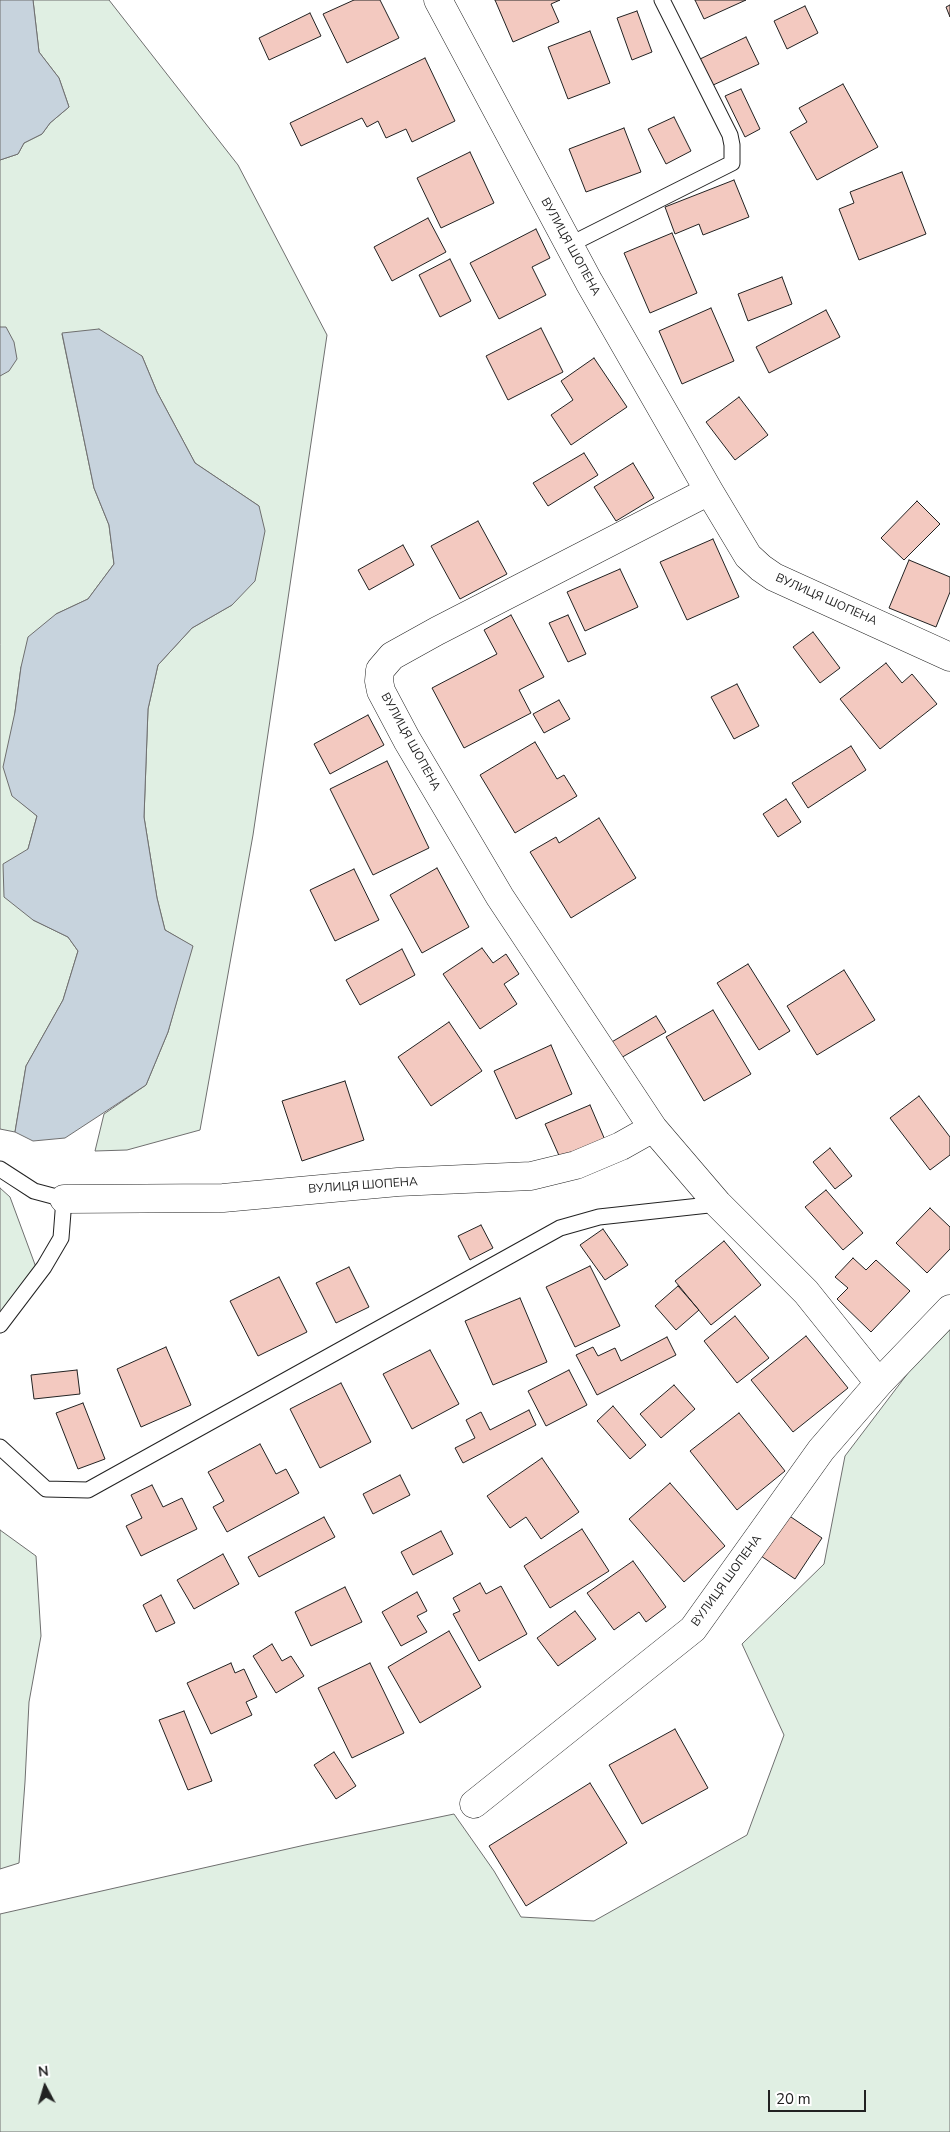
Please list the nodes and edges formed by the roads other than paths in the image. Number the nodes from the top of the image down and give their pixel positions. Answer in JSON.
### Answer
{"nodes":[{"id":1,"x":438,"y":0,"type":"edge"},
{"id":2,"x":662,"y":0,"type":"edge"},
{"id":3,"x":569,"y":245,"type":"junction"},
{"id":4,"x":709,"y":492,"type":"junction"},
{"id":5,"x":950,"y":657,"type":"edge"},
{"id":6,"x":652,"y":1128,"type":"junction"},
{"id":7,"x":0,"y":1169,"type":"edge"},
{"id":8,"x":64,"y":1198,"type":"junction"},
{"id":9,"x":718,"y":1204,"type":"junction"},
{"id":10,"x":950,"y":1309,"type":"edge"},
{"id":11,"x":0,"y":1325,"type":"edge"},
{"id":12,"x":879,"y":1383,"type":"junction"},
{"id":13,"x":0,"y":1447,"type":"edge"},
{"id":14,"x":474,"y":1804,"type":"dead end"}],
"edges":[{"from":1,"to":3,"type":"street","name":"ВУЛИЦЯ ШОПЕНА"},
{"from":2,"to":3,"type":"lane"},
{"from":3,"to":4,"type":"street","name":"ВУЛИЦЯ ШОПЕНА"},
{"from":4,"to":5,"type":"street","name":"ВУЛИЦЯ ШОПЕНА"},
{"from":4,"to":6,"type":"street","name":"ВУЛИЦЯ ШОПЕНА"},
{"from":6,"to":8,"type":"street","name":"ВУЛИЦЯ ШОПЕНА"},
{"from":6,"to":9,"type":"street","name":"ВУЛИЦЯ ШОПЕНА"},
{"from":7,"to":8,"type":"lane"},
{"from":8,"to":11,"type":"lane"},
{"from":9,"to":12,"type":"street","name":"ВУЛИЦЯ ШОПЕНА"},
{"from":9,"to":13,"type":"lane"},
{"from":10,"to":12,"type":"street","name":"ВУЛИЦЯ ШОПЕНА"},
{"from":12,"to":14,"type":"street","name":"ВУЛИЦЯ ШОПЕНА"}]}
